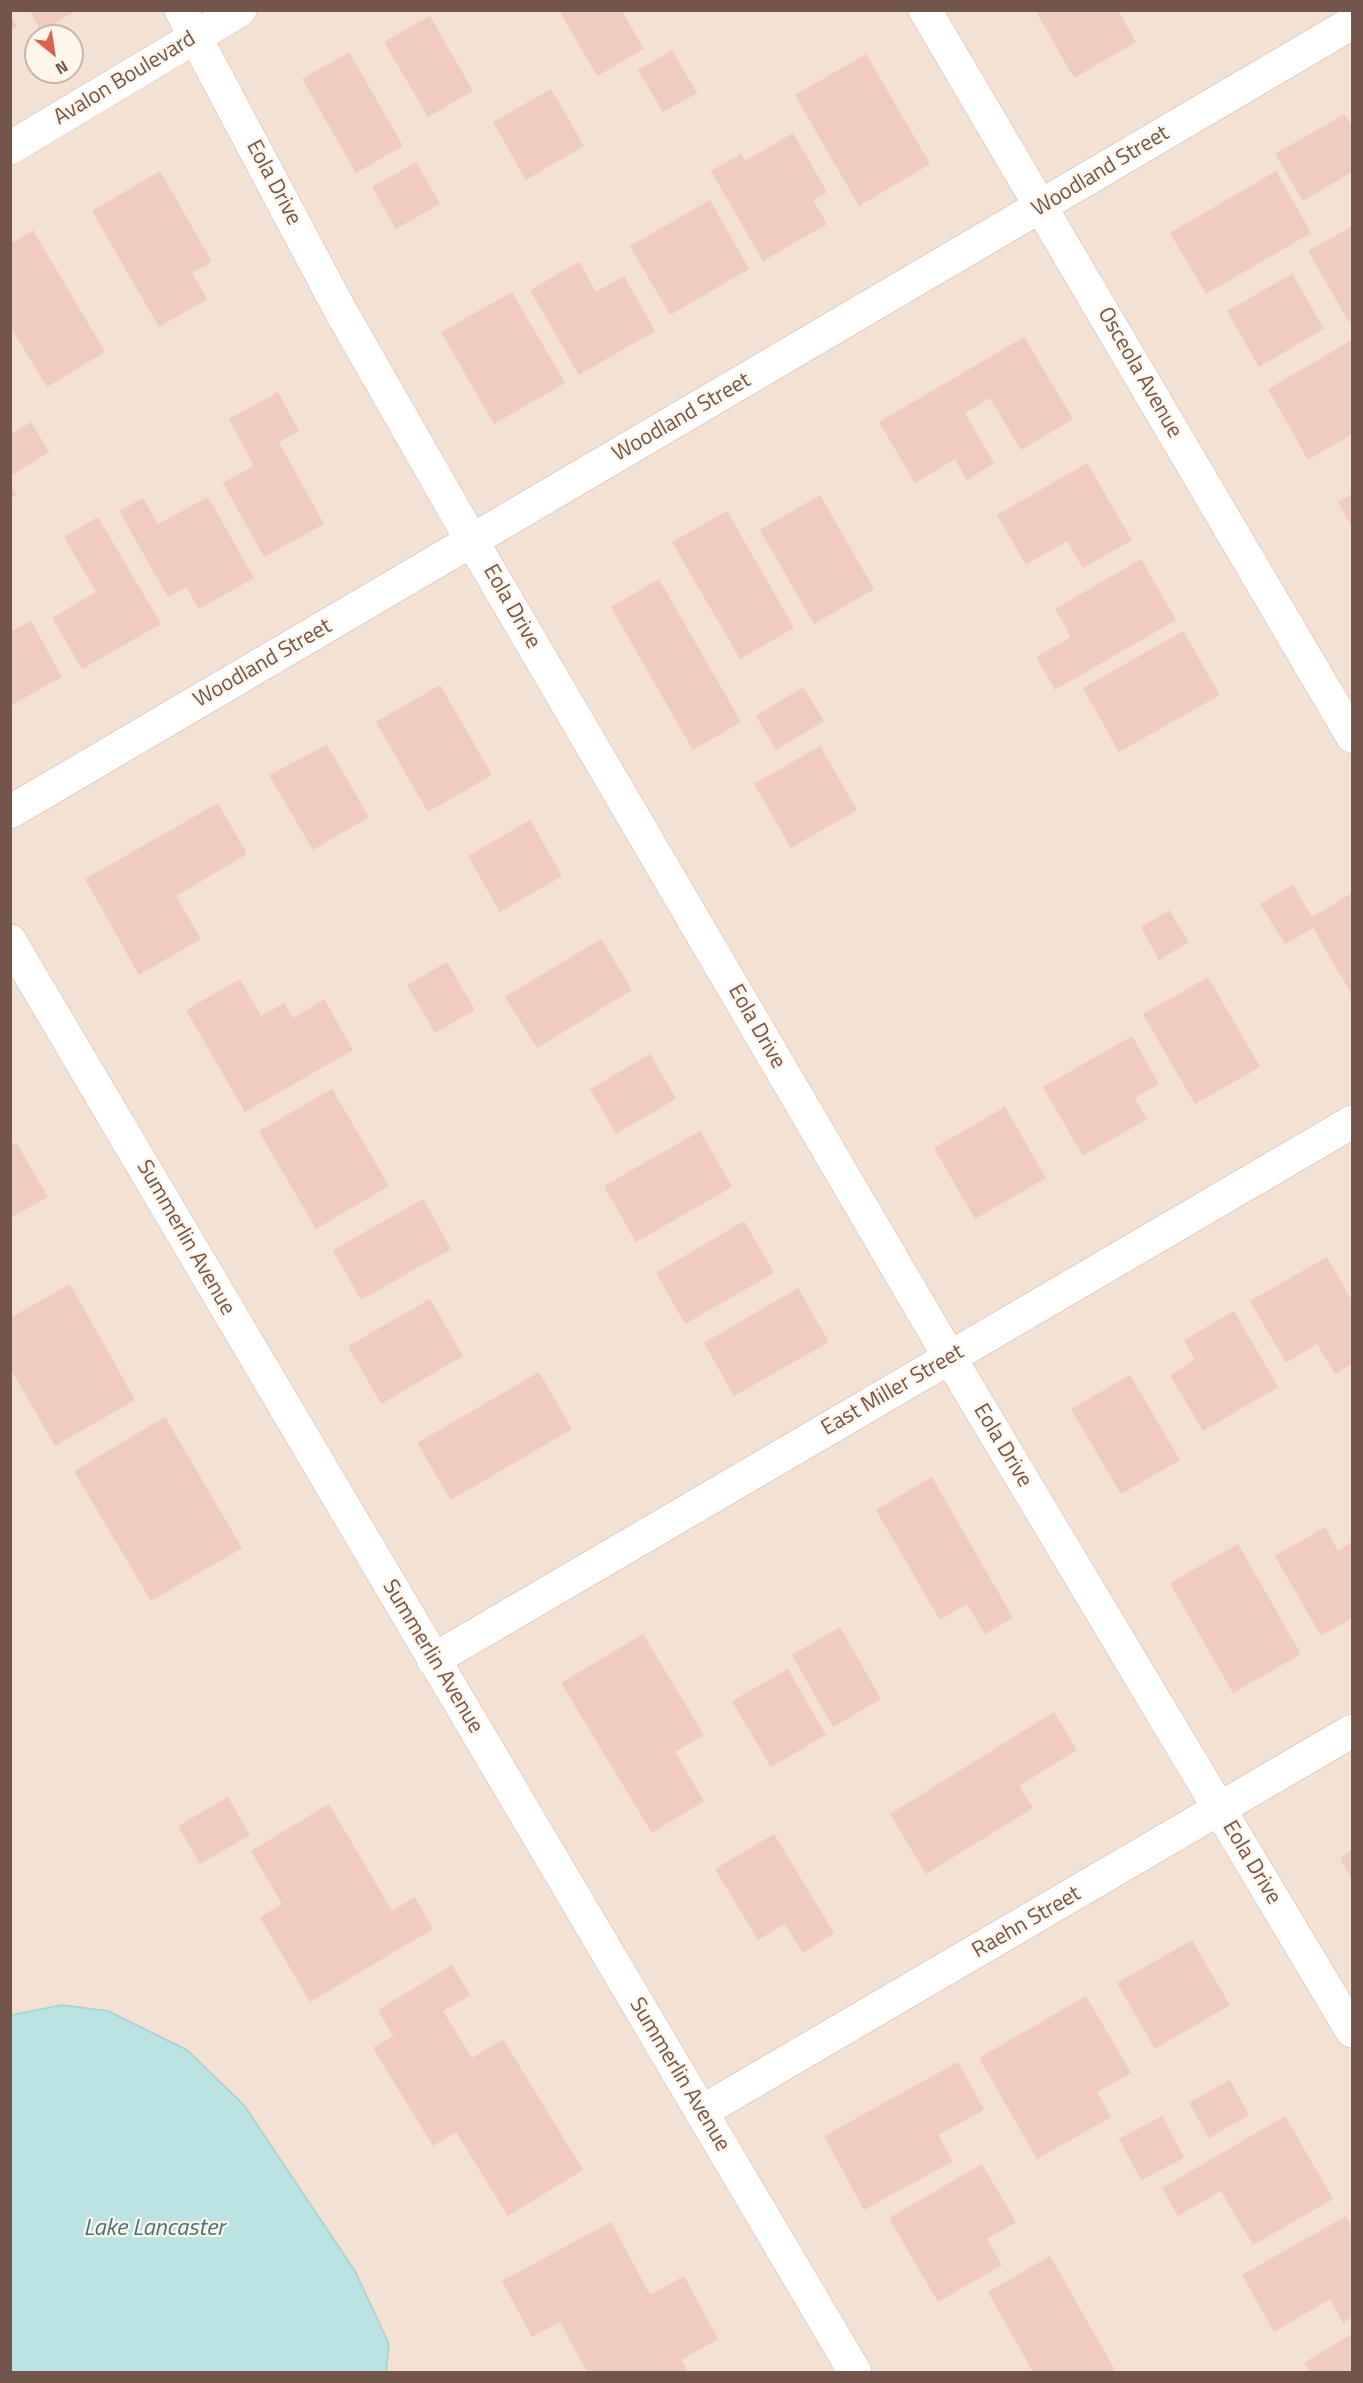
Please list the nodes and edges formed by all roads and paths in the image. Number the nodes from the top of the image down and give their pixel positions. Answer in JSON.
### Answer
{"nodes":[{"id":1,"x":240,"y":10,"type":"edge"},
{"id":2,"x":925,"y":10,"type":"edge"},
{"id":3,"x":189,"y":23,"type":"edge"},
{"id":4,"x":1353,"y":23,"type":"edge"},
{"id":5,"x":10,"y":148,"type":"edge"},
{"id":6,"x":1041,"y":207,"type":"junction"},
{"id":7,"x":472,"y":541,"type":"junction"},
{"id":8,"x":1353,"y":736,"type":"edge"},
{"id":9,"x":10,"y":812,"type":"edge"},
{"id":10,"x":10,"y":941,"type":"edge"},
{"id":11,"x":1353,"y":1122,"type":"edge"},
{"id":12,"x":950,"y":1358,"type":"junction"},
{"id":13,"x":433,"y":1660,"type":"junction"},
{"id":14,"x":1353,"y":1731,"type":"edge"},
{"id":15,"x":1219,"y":1811,"type":"junction"},
{"id":16,"x":1353,"y":2031,"type":"edge"},
{"id":17,"x":701,"y":2112,"type":"junction"},
{"id":18,"x":855,"y":2373,"type":"edge"}],
"edges":[{"from":1,"to":3,"type":"street","name":"Avalon Boulevard"},
{"from":2,"to":6,"type":"street","name":"Osceola Avenue"},
{"from":3,"to":5,"type":"street","name":"Avalon Boulevard"},
{"from":3,"to":7,"type":"street","name":"Eola Drive"},
{"from":4,"to":6,"type":"street","name":"Woodland Street"},
{"from":6,"to":7,"type":"street","name":"Woodland Street"},
{"from":6,"to":8,"type":"street","name":"Osceola Avenue"},
{"from":7,"to":9,"type":"street","name":"Woodland Street"},
{"from":7,"to":12,"type":"street","name":"Eola Drive"},
{"from":10,"to":13,"type":"street","name":"Summerlin Avenue"},
{"from":11,"to":12,"type":"street","name":"East Miller Street"},
{"from":12,"to":13,"type":"street","name":"East Miller Street"},
{"from":12,"to":15,"type":"street","name":"Eola Drive"},
{"from":13,"to":17,"type":"street","name":"Summerlin Avenue"},
{"from":14,"to":15,"type":"street","name":"Raehn Street"},
{"from":15,"to":16,"type":"street","name":"Eola Drive"},
{"from":15,"to":17,"type":"street","name":"Raehn Street"},
{"from":17,"to":18,"type":"street","name":"Summerlin Avenue"}]}
